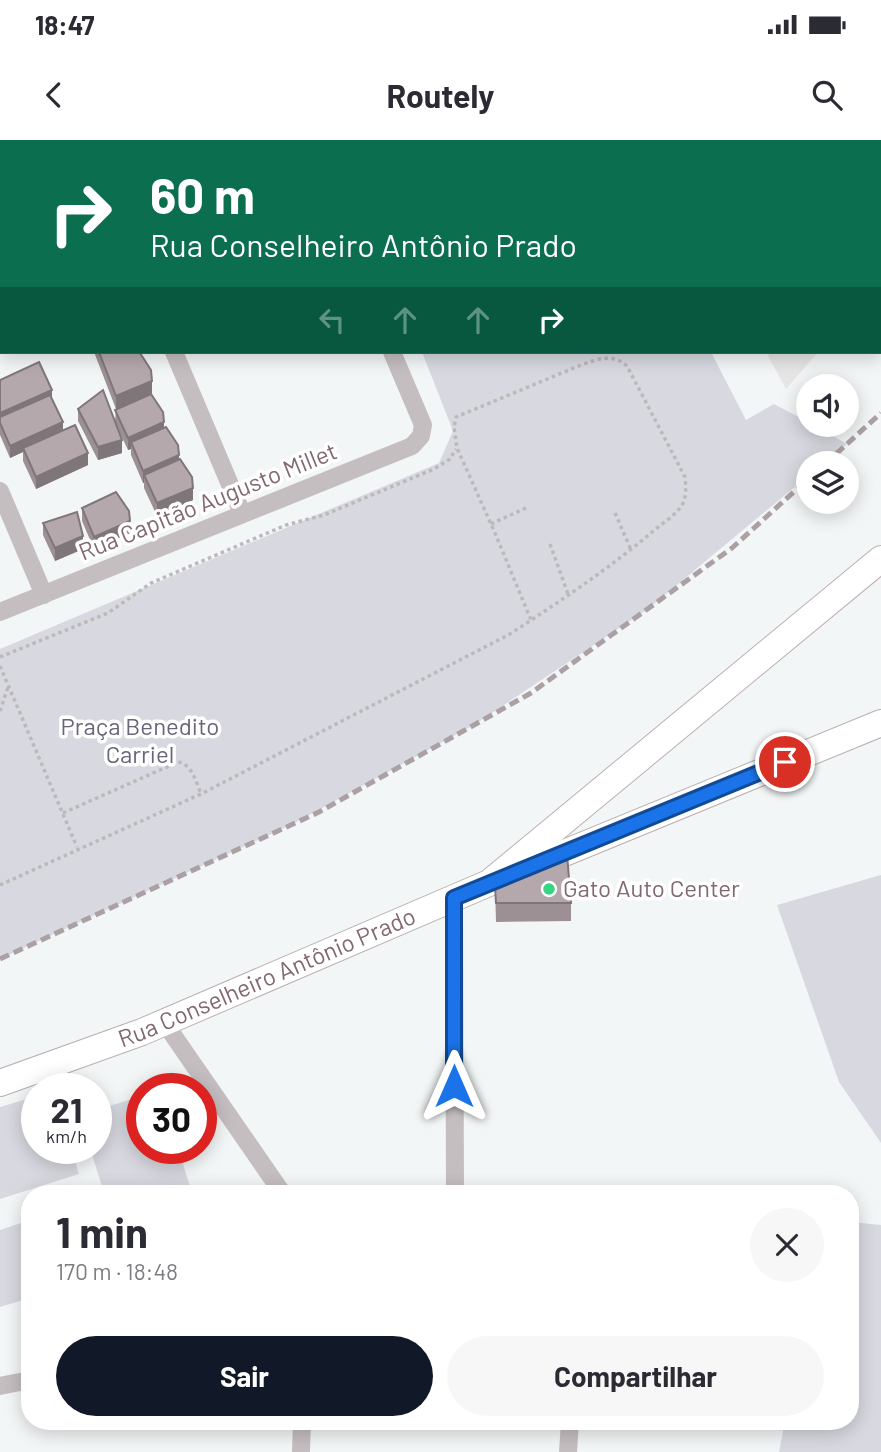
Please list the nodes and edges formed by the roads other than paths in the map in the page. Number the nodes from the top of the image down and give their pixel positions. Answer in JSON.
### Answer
{"nodes":[{"id":1,"x":175,"y":354,"type":"edge"},
{"id":2,"x":393,"y":354,"type":"edge"},
{"id":3,"x":0,"y":491,"type":"edge"},
{"id":4,"x":242,"y":513,"type":"junction"},
{"id":5,"x":881,"y":559,"type":"edge"},
{"id":6,"x":44,"y":595,"type":"junction"},
{"id":7,"x":0,"y":612,"type":"edge"},
{"id":8,"x":881,"y":723,"type":"edge"},
{"id":9,"x":593,"y":797,"type":"junction"},
{"id":10,"x":621,"y":830,"type":"junction"},
{"id":11,"x":489,"y":883,"type":"junction"},
{"id":12,"x":454,"y":898,"type":"junction"},
{"id":13,"x":164,"y":1022,"type":"junction"},
{"id":14,"x":0,"y":1083,"type":"edge"},
{"id":15,"x":277,"y":1185,"type":"edge"},
{"id":16,"x":455,"y":1185,"type":"edge"},
{"id":17,"x":21,"y":1382,"type":"edge"},
{"id":18,"x":0,"y":1386,"type":"edge"},
{"id":19,"x":302,"y":1430,"type":"edge"},
{"id":20,"x":569,"y":1430,"type":"edge"},
{"id":21,"x":301,"y":1452,"type":"edge"},
{"id":22,"x":568,"y":1452,"type":"edge"}],
"edges":[{"from":1,"to":4,"type":"street"},
{"from":2,"to":4,"type":"street","name":"Rua Capitão Augusto Millet"},
{"from":3,"to":6,"type":"street"},
{"from":4,"to":6,"type":"street","name":"Rua Capitão Augusto Millet"},
{"from":5,"to":9,"type":"main road","name":"Rua Conselheiro Antônio Prado"},
{"from":6,"to":7,"type":"street","name":"Rua Capitão Augusto Millet"},
{"from":8,"to":10,"type":"main road"},
{"from":9,"to":10,"type":"main road"},
{"from":9,"to":11,"type":"main road","name":"Rua Conselheiro Antônio Prado"},
{"from":10,"to":11,"type":"main road"},
{"from":11,"to":12,"type":"main road","name":"Rua Conselheiro Antônio Prado"},
{"from":12,"to":13,"type":"main road","name":"Rua Conselheiro Antônio Prado"},
{"from":12,"to":16,"type":"street"},
{"from":13,"to":14,"type":"main road","name":"Rua Conselheiro Antônio Prado"},
{"from":13,"to":15,"type":"street"},
{"from":17,"to":18,"type":"street"},
{"from":19,"to":21,"type":"street"},
{"from":20,"to":22,"type":"street"}]}
